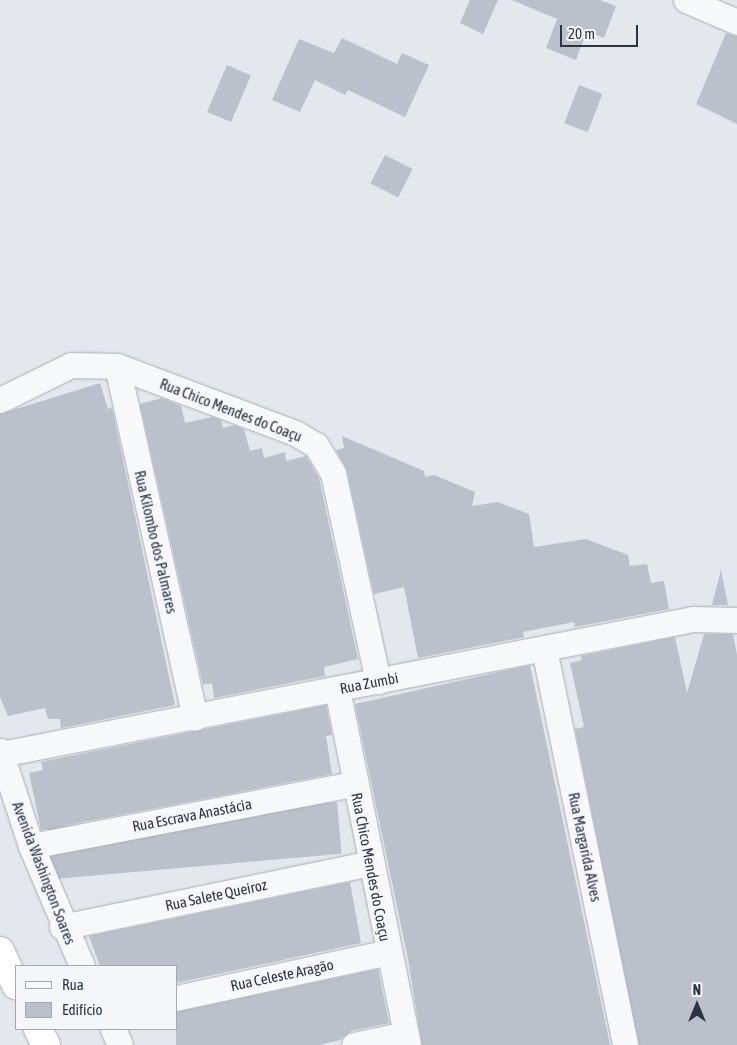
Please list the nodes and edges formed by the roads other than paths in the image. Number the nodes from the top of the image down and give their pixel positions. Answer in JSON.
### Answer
{"nodes":[{"id":1,"x":686,"y":0,"type":"edge"},
{"id":2,"x":737,"y":22,"type":"edge"},
{"id":3,"x":117,"y":366,"type":"junction"},
{"id":4,"x":0,"y":400,"type":"edge"},
{"id":5,"x":737,"y":620,"type":"edge"},
{"id":6,"x":544,"y":649,"type":"junction"},
{"id":7,"x":378,"y":681,"type":"junction"},
{"id":8,"x":337,"y":689,"type":"junction"},
{"id":9,"x":195,"y":717,"type":"junction"},
{"id":10,"x":1,"y":753,"type":"edge"},
{"id":11,"x":354,"y":784,"type":"junction"},
{"id":12,"x":31,"y":846,"type":"junction"},
{"id":13,"x":370,"y":863,"type":"junction"},
{"id":14,"x":62,"y":927,"type":"junction"},
{"id":15,"x":0,"y":951,"type":"edge"},
{"id":16,"x":388,"y":952,"type":"junction"},
{"id":17,"x":81,"y":965,"type":"edge"},
{"id":18,"x":15,"y":983,"type":"edge"},
{"id":19,"x":178,"y":998,"type":"edge"},
{"id":20,"x":38,"y":1030,"type":"edge"},
{"id":21,"x":112,"y":1030,"type":"edge"},
{"id":22,"x":407,"y":1040,"type":"edge"},
{"id":23,"x":46,"y":1045,"type":"edge"},
{"id":24,"x":120,"y":1045,"type":"edge"},
{"id":25,"x":354,"y":1045,"type":"edge"},
{"id":26,"x":625,"y":1045,"type":"edge"}],
"edges":[{"from":1,"to":2,"type":"street"},
{"from":3,"to":4,"type":"street","name":"Rua Chico Mendes do Coaçu"},
{"from":3,"to":7,"type":"street","name":"Rua Chico Mendes do Coaçu"},
{"from":3,"to":9,"type":"street","name":"Rua Kilombo dos Palmares"},
{"from":5,"to":6,"type":"street","name":"Rua Zumbi"},
{"from":6,"to":7,"type":"street","name":"Rua Zumbi"},
{"from":6,"to":26,"type":"street","name":"Rua Margarida Alves"},
{"from":7,"to":8,"type":"street","name":"Rua Zumbi"},
{"from":8,"to":9,"type":"street","name":"Rua Zumbi"},
{"from":8,"to":11,"type":"street","name":"Rua Chico Mendes do Coaçu"},
{"from":9,"to":10,"type":"street","name":"Rua Zumbi"},
{"from":10,"to":12,"type":"street","name":"Avenida Washington Soares"},
{"from":11,"to":12,"type":"street","name":"Rua Escrava Anastácia"},
{"from":11,"to":13,"type":"street","name":"Rua Chico Mendes do Coaçu"},
{"from":12,"to":14,"type":"street","name":"Avenida Washington Soares"},
{"from":13,"to":14,"type":"street","name":"Rua Salete Queiroz"},
{"from":13,"to":16,"type":"street","name":"Rua Chico Mendes do Coaçu"},
{"from":14,"to":17,"type":"street","name":"Avenida Washington Soares"},
{"from":15,"to":18,"type":"highway"},
{"from":16,"to":19,"type":"street","name":"Rua Celeste Aragão"},
{"from":16,"to":22,"type":"street","name":"Rua Chico Mendes do Coaçu"},
{"from":20,"to":23,"type":"highway"},
{"from":21,"to":24,"type":"street"},
{"from":22,"to":25,"type":"street"}]}
